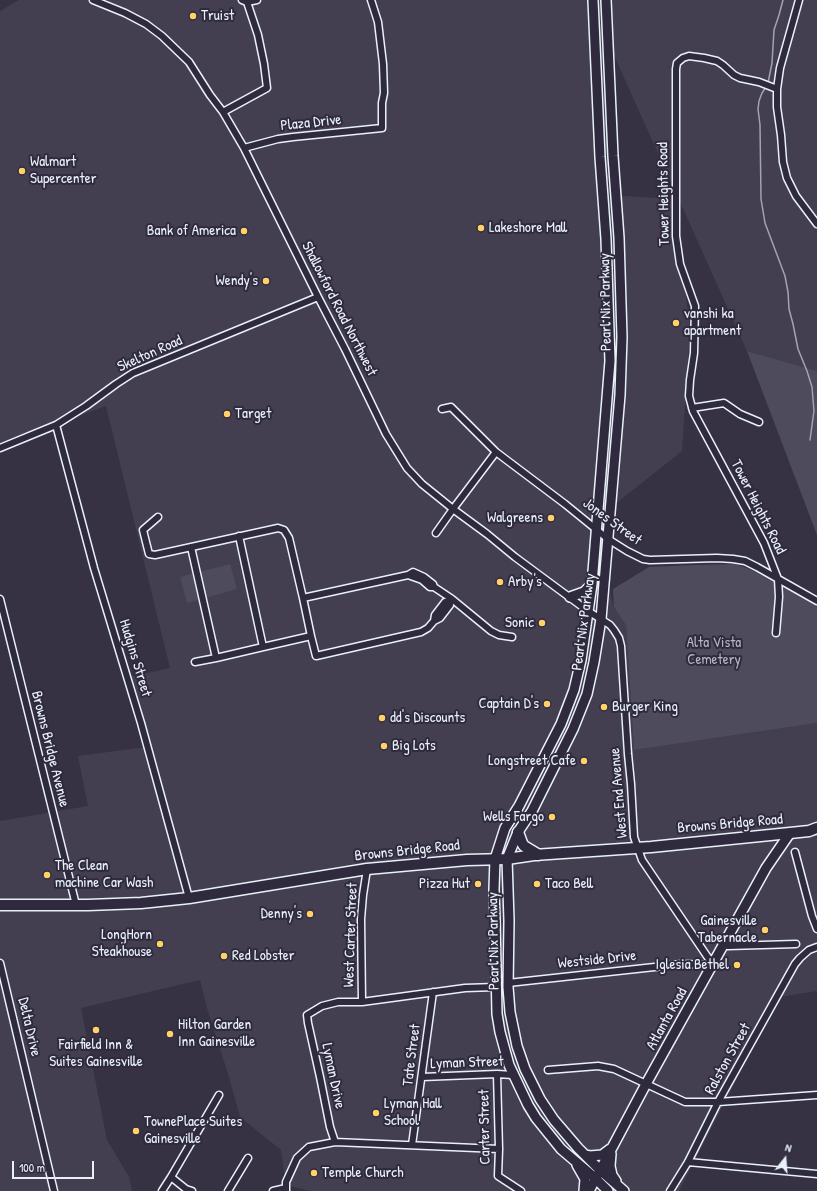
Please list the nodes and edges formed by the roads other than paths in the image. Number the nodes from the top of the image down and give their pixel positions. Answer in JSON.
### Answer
{"nodes":[{"id":1,"x":93,"y":0,"type":"edge"},
{"id":2,"x":257,"y":0,"type":"edge"},
{"id":3,"x":371,"y":0,"type":"edge"},
{"id":4,"x":593,"y":0,"type":"edge"},
{"id":5,"x":606,"y":0,"type":"edge"},
{"id":6,"x":799,"y":0,"type":"edge"},
{"id":7,"x":245,"y":1,"type":"edge"},
{"id":8,"x":777,"y":89,"type":"junction"},
{"id":9,"x":223,"y":112,"type":"junction"},
{"id":10,"x":244,"y":148,"type":"junction"},
{"id":11,"x":817,"y":224,"type":"edge"},
{"id":12,"x":318,"y":297,"type":"junction"},
{"id":13,"x":692,"y":408,"type":"junction"},
{"id":14,"x":442,"y":409,"type":"dead end"},
{"id":15,"x":759,"y":422,"type":"dead end"},
{"id":16,"x":56,"y":425,"type":"junction"},
{"id":17,"x":0,"y":448,"type":"edge"},
{"id":18,"x":496,"y":452,"type":"junction"},
{"id":19,"x":453,"y":509,"type":"junction"},
{"id":20,"x":158,"y":517,"type":"dead end"},
{"id":21,"x":596,"y":529,"type":"junction"},
{"id":22,"x":436,"y":533,"type":"dead end"},
{"id":23,"x":239,"y":536,"type":"junction"},
{"id":24,"x":608,"y":539,"type":"junction"},
{"id":25,"x":191,"y":547,"type":"junction"},
{"id":26,"x":778,"y":579,"type":"junction"},
{"id":27,"x":592,"y":584,"type":"junction"},
{"id":28,"x":570,"y":597,"type":"junction"},
{"id":29,"x":303,"y":598,"type":"junction"},
{"id":30,"x":0,"y":599,"type":"edge"},
{"id":31,"x":451,"y":600,"type":"junction"},
{"id":32,"x":817,"y":601,"type":"edge"},
{"id":33,"x":588,"y":611,"type":"junction"},
{"id":34,"x":601,"y":619,"type":"junction"},
{"id":35,"x":776,"y":634,"type":"dead end"},
{"id":36,"x":311,"y":636,"type":"junction"},
{"id":37,"x":512,"y":637,"type":"dead end"},
{"id":38,"x":263,"y":647,"type":"junction"},
{"id":39,"x":216,"y":658,"type":"junction"},
{"id":40,"x":195,"y":662,"type":"dead end"},
{"id":41,"x":817,"y":828,"type":"edge"},
{"id":42,"x":518,"y":832,"type":"junction"},
{"id":43,"x":790,"y":834,"type":"junction"},
{"id":44,"x":638,"y":848,"type":"junction"},
{"id":45,"x":795,"y":852,"type":"dead end"},
{"id":46,"x":539,"y":855,"type":"junction"},
{"id":47,"x":495,"y":859,"type":"junction"},
{"id":48,"x":506,"y":859,"type":"junction"},
{"id":49,"x":367,"y":869,"type":"junction"},
{"id":50,"x":189,"y":898,"type":"junction"},
{"id":51,"x":0,"y":905,"type":"edge"},
{"id":52,"x":76,"y":905,"type":"junction"},
{"id":53,"x":817,"y":929,"type":"edge"},
{"id":54,"x":796,"y":944,"type":"dead end"},
{"id":55,"x":726,"y":946,"type":"junction"},
{"id":56,"x":817,"y":947,"type":"edge"},
{"id":57,"x":0,"y":963,"type":"edge"},
{"id":58,"x":713,"y":965,"type":"junction"},
{"id":59,"x":508,"y":983,"type":"junction"},
{"id":60,"x":496,"y":987,"type":"junction"},
{"id":61,"x":433,"y":992,"type":"junction"},
{"id":62,"x":362,"y":1002,"type":"junction"},
{"id":63,"x":548,"y":1070,"type":"dead end"},
{"id":64,"x":497,"y":1074,"type":"junction"},
{"id":65,"x":513,"y":1075,"type":"junction"},
{"id":66,"x":422,"y":1077,"type":"junction"},
{"id":67,"x":646,"y":1084,"type":"junction"},
{"id":68,"x":218,"y":1095,"type":"dead end"},
{"id":69,"x":817,"y":1095,"type":"edge"},
{"id":70,"x":718,"y":1102,"type":"junction"},
{"id":71,"x":335,"y":1142,"type":"junction"},
{"id":72,"x":412,"y":1145,"type":"junction"},
{"id":73,"x":612,"y":1148,"type":"junction"},
{"id":74,"x":499,"y":1149,"type":"junction"},
{"id":75,"x":585,"y":1155,"type":"junction"},
{"id":76,"x":248,"y":1158,"type":"dead end"},
{"id":77,"x":576,"y":1162,"type":"junction"},
{"id":78,"x":688,"y":1162,"type":"junction"},
{"id":79,"x":598,"y":1174,"type":"junction"},
{"id":80,"x":817,"y":1174,"type":"edge"},
{"id":81,"x":171,"y":1177,"type":"junction"},
{"id":82,"x":622,"y":1189,"type":"edge"},
{"id":83,"x":286,"y":1190,"type":"edge"},
{"id":84,"x":54,"y":1191,"type":"edge"},
{"id":85,"x":162,"y":1191,"type":"edge"},
{"id":86,"x":192,"y":1191,"type":"edge"},
{"id":87,"x":228,"y":1191,"type":"edge"},
{"id":88,"x":273,"y":1191,"type":"edge"},
{"id":89,"x":521,"y":1191,"type":"edge"},
{"id":90,"x":584,"y":1191,"type":"edge"},
{"id":91,"x":589,"y":1191,"type":"edge"},
{"id":92,"x":608,"y":1191,"type":"edge"},
{"id":93,"x":670,"y":1191,"type":"edge"}],
"edges":[{"from":1,"to":9,"type":"street","name":"Shallowford Road Northwest"},
{"from":2,"to":7,"type":"street"},
{"from":3,"to":10,"type":"street","name":"Plaza Drive"},
{"from":4,"to":21,"type":"main road","name":"Pearl Nix Parkway"},
{"from":5,"to":24,"type":"main road","name":"Pearl Nix Parkway"},
{"from":6,"to":8,"type":"street"},
{"from":7,"to":9,"type":"street"},
{"from":8,"to":11,"type":"street"},
{"from":8,"to":13,"type":"street","name":"Tower Heights Road"},
{"from":9,"to":10,"type":"street","name":"Shallowford Road Northwest"},
{"from":10,"to":12,"type":"street","name":"Shallowford Road Northwest"},
{"from":12,"to":16,"type":"street","name":"Skelton Road"},
{"from":12,"to":19,"type":"street","name":"Shallowford Road Northwest"},
{"from":13,"to":15,"type":"street"},
{"from":13,"to":26,"type":"street","name":"Tower Heights Road"},
{"from":14,"to":18,"type":"street","name":"Jones Street"},
{"from":16,"to":17,"type":"street","name":"Skelton Road"},
{"from":16,"to":50,"type":"street","name":"Hudgins Street"},
{"from":18,"to":19,"type":"street"},
{"from":18,"to":21,"type":"street","name":"Jones Street"},
{"from":19,"to":22,"type":"street"},
{"from":19,"to":28,"type":"street","name":"Shallowford Road Northwest"},
{"from":20,"to":25,"type":"street"},
{"from":21,"to":24,"type":"street","name":"Jones Street"},
{"from":21,"to":27,"type":"main road","name":"Pearl Nix Parkway"},
{"from":23,"to":25,"type":"street"},
{"from":23,"to":29,"type":"street"},
{"from":23,"to":38,"type":"street"},
{"from":24,"to":26,"type":"street","name":"Jones Street"},
{"from":24,"to":34,"type":"main road","name":"Pearl Nix Parkway"},
{"from":25,"to":39,"type":"street"},
{"from":26,"to":32,"type":"street","name":"Jones Street"},
{"from":26,"to":35,"type":"street"},
{"from":27,"to":28,"type":"main road"},
{"from":27,"to":33,"type":"main road","name":"Pearl Nix Parkway"},
{"from":28,"to":33,"type":"street","name":"Shallowford Road Northwest"},
{"from":29,"to":31,"type":"street"},
{"from":29,"to":36,"type":"street"},
{"from":30,"to":52,"type":"street","name":"Browns Bridge Avenue"},
{"from":31,"to":36,"type":"street"},
{"from":31,"to":37,"type":"street"},
{"from":33,"to":34,"type":"street","name":"West End Avenue"},
{"from":33,"to":47,"type":"main road","name":"Pearl Nix Parkway"},
{"from":34,"to":42,"type":"main road","name":"Pearl Nix Parkway"},
{"from":34,"to":44,"type":"street","name":"West End Avenue"},
{"from":36,"to":38,"type":"street"},
{"from":38,"to":39,"type":"street"},
{"from":39,"to":40,"type":"street"},
{"from":41,"to":43,"type":"main road","name":"Browns Bridge Road"},
{"from":42,"to":46,"type":"main road"},
{"from":42,"to":48,"type":"main road","name":"Pearl Nix Parkway"},
{"from":43,"to":44,"type":"main road","name":"Browns Bridge Road"},
{"from":43,"to":55,"type":"main road","name":"Atlanta Road"},
{"from":44,"to":46,"type":"main road","name":"Browns Bridge Road"},
{"from":44,"to":58,"type":"street","name":"West End Avenue"},
{"from":45,"to":53,"type":"street"},
{"from":46,"to":48,"type":"main road","name":"Browns Bridge Road"},
{"from":47,"to":48,"type":"main road","name":"Browns Bridge Road"},
{"from":47,"to":49,"type":"main road","name":"Browns Bridge Road"},
{"from":47,"to":60,"type":"main road","name":"Pearl Nix Parkway"},
{"from":48,"to":59,"type":"main road","name":"Pearl Nix Parkway"},
{"from":49,"to":50,"type":"main road","name":"Browns Bridge Road"},
{"from":49,"to":62,"type":"street","name":"West Carter Street"},
{"from":50,"to":52,"type":"main road","name":"Browns Bridge Road"},
{"from":51,"to":52,"type":"main road","name":"Browns Bridge Road"},
{"from":54,"to":55,"type":"street"},
{"from":55,"to":58,"type":"main road","name":"Atlanta Road"},
{"from":56,"to":70,"type":"street","name":"Ralston Street"},
{"from":57,"to":84,"type":"street","name":"Delta Drive"},
{"from":58,"to":59,"type":"street","name":"Westside Drive"},
{"from":58,"to":67,"type":"main road","name":"Atlanta Road"},
{"from":59,"to":75,"type":"main road","name":"Pearl Nix Parkway"},
{"from":60,"to":61,"type":"street"},
{"from":60,"to":65,"type":"main road","name":"Pearl Nix Parkway"},
{"from":61,"to":62,"type":"street"},
{"from":61,"to":66,"type":"street","name":"Tate Street"},
{"from":62,"to":71,"type":"street","name":"Lyman Drive"},
{"from":63,"to":67,"type":"street"},
{"from":64,"to":65,"type":"street","name":"Lyman Street"},
{"from":64,"to":66,"type":"street","name":"Lyman Street"},
{"from":64,"to":74,"type":"street","name":"Carter Street"},
{"from":65,"to":77,"type":"main road","name":"Pearl Nix Parkway"},
{"from":66,"to":72,"type":"street","name":"Tate Street"},
{"from":67,"to":70,"type":"street"},
{"from":67,"to":73,"type":"main road","name":"Atlanta Road"},
{"from":68,"to":81,"type":"street"},
{"from":69,"to":70,"type":"street"},
{"from":70,"to":78,"type":"street","name":"Ralston Street"},
{"from":71,"to":72,"type":"street"},
{"from":71,"to":83,"type":"street"},
{"from":72,"to":74,"type":"street"},
{"from":73,"to":75,"type":"main road"},
{"from":73,"to":79,"type":"main road","name":"Atlanta Road"},
{"from":73,"to":82,"type":"main road"},
{"from":74,"to":89,"type":"street","name":"Carter Street"},
{"from":75,"to":79,"type":"main road","name":"Pearl Nix Parkway"},
{"from":76,"to":87,"type":"street"},
{"from":77,"to":79,"type":"main road","name":"Pearl Nix Parkway"},
{"from":77,"to":90,"type":"main road"},
{"from":78,"to":80,"type":"street"},
{"from":78,"to":93,"type":"street","name":"Ralston Street"},
{"from":79,"to":82,"type":"main road","name":"Pearl Nix Parkway"},
{"from":79,"to":91,"type":"main road","name":"Atlanta Road"},
{"from":79,"to":92,"type":"main road","name":"Pearl Nix Parkway"},
{"from":81,"to":85,"type":"street"},
{"from":81,"to":86,"type":"street"},
{"from":83,"to":88,"type":"street"}]}
